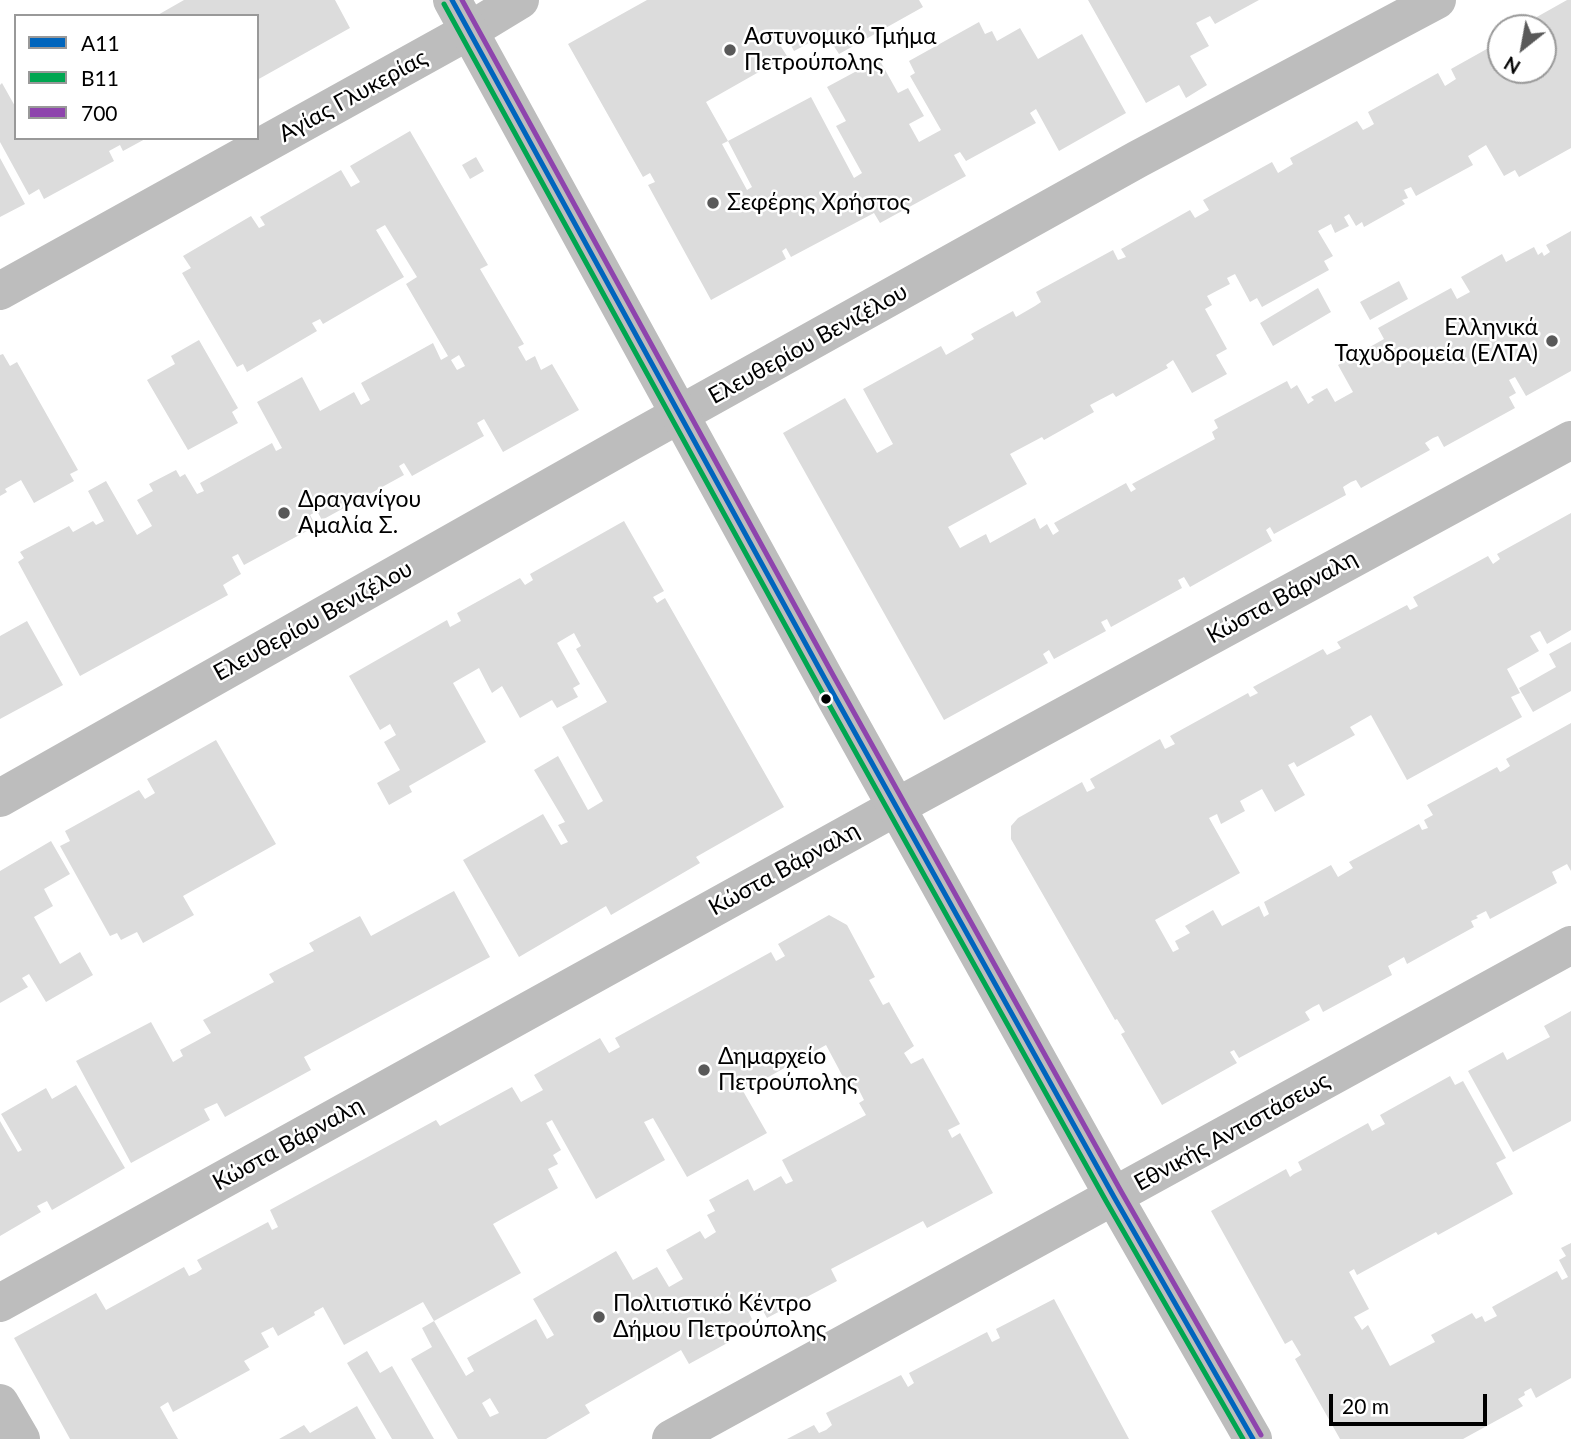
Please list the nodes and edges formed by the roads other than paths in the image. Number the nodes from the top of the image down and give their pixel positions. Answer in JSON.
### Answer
{"nodes":[{"id":1,"x":520,"y":0,"type":"edge"},
{"id":2,"x":1437,"y":0,"type":"edge"},
{"id":3,"x":461,"y":16,"type":"edge"},
{"id":4,"x":259,"y":136,"type":"edge"},
{"id":5,"x":253,"y":140,"type":"edge"},
{"id":6,"x":0,"y":291,"type":"edge"},
{"id":7,"x":680,"y":415,"type":"junction"},
{"id":8,"x":1571,"y":440,"type":"edge"},
{"id":9,"x":0,"y":798,"type":"edge"},
{"id":10,"x":898,"y":806,"type":"junction"},
{"id":11,"x":1571,"y":945,"type":"edge"},
{"id":12,"x":1114,"y":1197,"type":"junction"},
{"id":13,"x":0,"y":1303,"type":"edge"},
{"id":14,"x":0,"y":1403,"type":"edge"},
{"id":15,"x":21,"y":1439,"type":"edge"},
{"id":16,"x":671,"y":1439,"type":"edge"},
{"id":17,"x":1253,"y":1439,"type":"edge"}],
"edges":[{"from":1,"to":3,"type":"street","name":"Αγίας Γλυκερίας"},
{"from":2,"to":7,"type":"street","name":"Ελευθερίου Βενιζέλου"},
{"from":3,"to":4,"type":"street","name":"Αγίας Γλυκερίας"},
{"from":3,"to":7,"type":"street"},
{"from":5,"to":6,"type":"street","name":"Αγίας Γλυκερίας"},
{"from":7,"to":9,"type":"street","name":"Ελευθερίου Βενιζέλου"},
{"from":7,"to":10,"type":"street"},
{"from":8,"to":10,"type":"street","name":"Κώστα Βάρναλη"},
{"from":10,"to":12,"type":"street"},
{"from":10,"to":13,"type":"street","name":"Κώστα Βάρναλη"},
{"from":11,"to":12,"type":"street","name":"Εθνικής Αντιστάσεως"},
{"from":12,"to":16,"type":"street","name":"Εθνικής Αντιστάσεως"},
{"from":12,"to":17,"type":"street"},
{"from":14,"to":15,"type":"street"}]}
